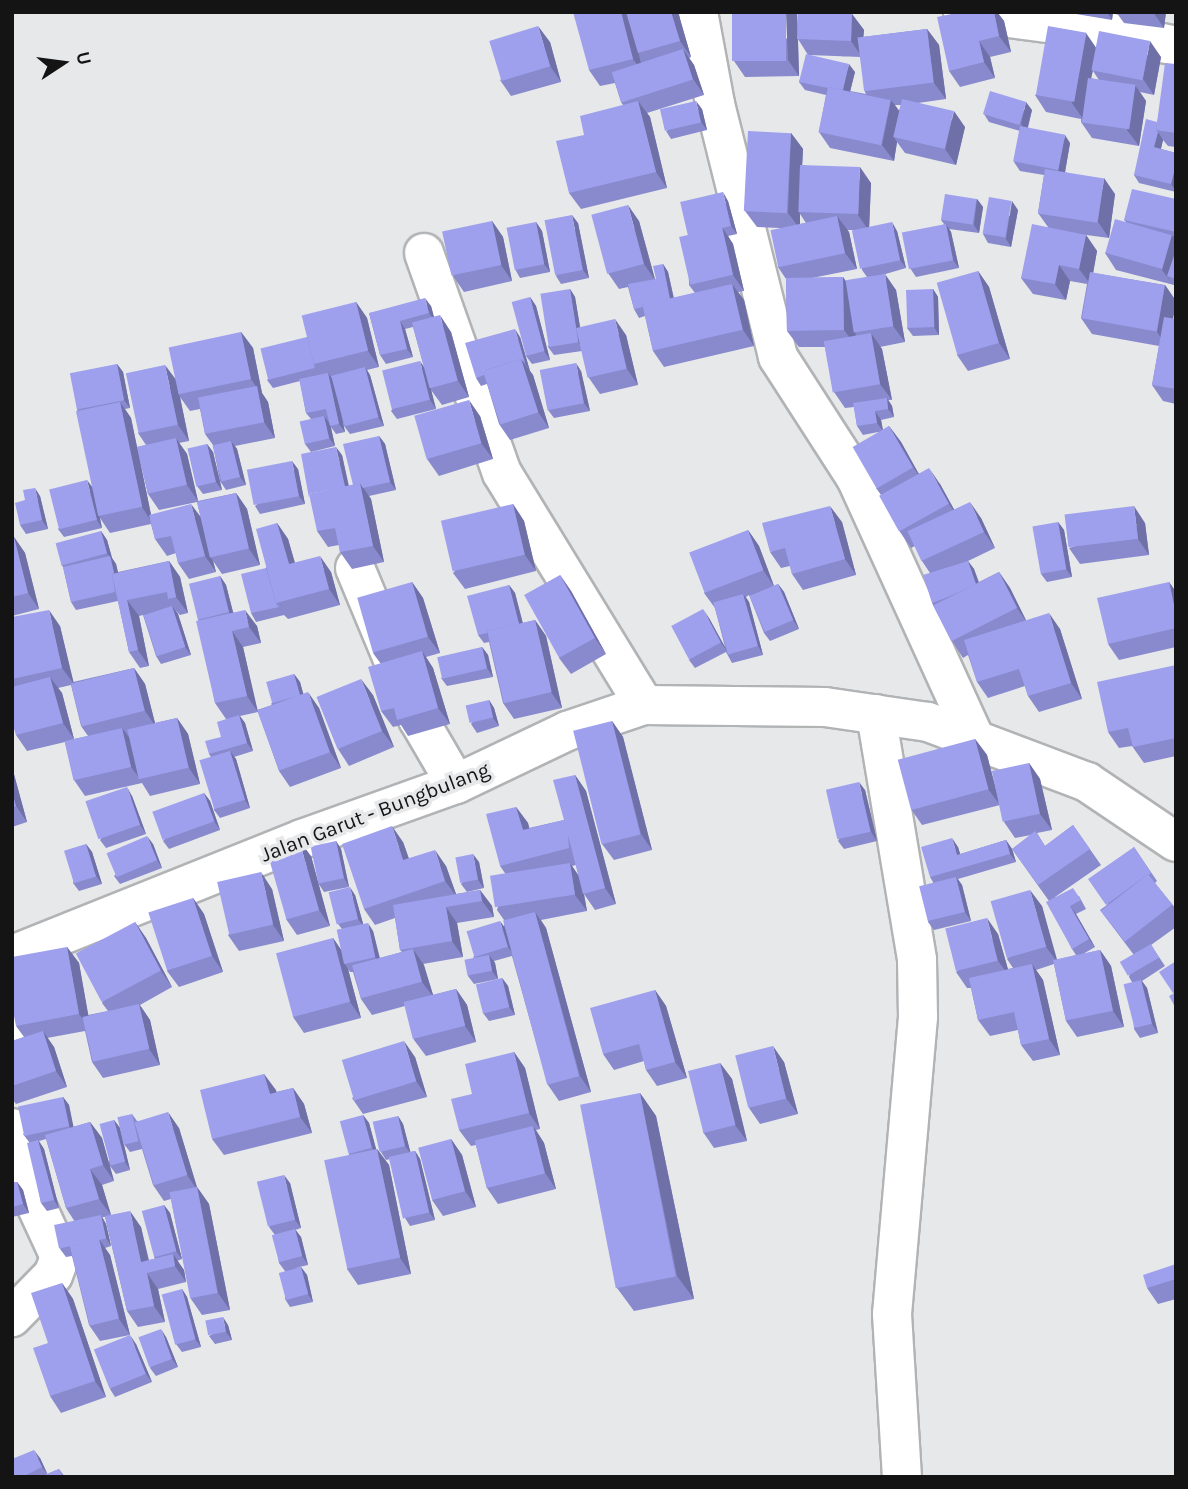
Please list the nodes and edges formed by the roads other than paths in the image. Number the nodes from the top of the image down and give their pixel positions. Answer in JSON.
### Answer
{"nodes":[{"id":1,"x":698,"y":12,"type":"edge"},
{"id":2,"x":963,"y":12,"type":"edge"},
{"id":3,"x":1176,"y":47,"type":"edge"},
{"id":4,"x":424,"y":253,"type":"dead end"},
{"id":5,"x":355,"y":568,"type":"edge"},
{"id":6,"x":644,"y":705,"type":"junction"},
{"id":7,"x":876,"y":714,"type":"junction"},
{"id":8,"x":974,"y":737,"type":"junction"},
{"id":9,"x":456,"y":784,"type":"junction"},
{"id":10,"x":1176,"y":842,"type":"edge"},
{"id":11,"x":12,"y":955,"type":"edge"},
{"id":12,"x":12,"y":1009,"type":"edge"},
{"id":13,"x":12,"y":1053,"type":"edge"},
{"id":14,"x":12,"y":1128,"type":"edge"},
{"id":15,"x":12,"y":1317,"type":"edge"},
{"id":16,"x":902,"y":1477,"type":"edge"}],
"edges":[{"from":1,"to":8,"type":"street"},
{"from":2,"to":3,"type":"street"},
{"from":4,"to":6,"type":"street"},
{"from":5,"to":9,"type":"street"},
{"from":6,"to":7,"type":"street","name":"Jalan Garut - Bungbulang"},
{"from":6,"to":9,"type":"street","name":"Jalan Garut - Bungbulang"},
{"from":7,"to":8,"type":"street","name":"Jalan Garut - Bungbulang"},
{"from":7,"to":16,"type":"street"},
{"from":8,"to":10,"type":"street","name":"Jalan Garut - Bungbulang"},
{"from":9,"to":11,"type":"street","name":"Jalan Garut - Bungbulang"},
{"from":12,"to":13,"type":"street"},
{"from":14,"to":15,"type":"street"}]}
